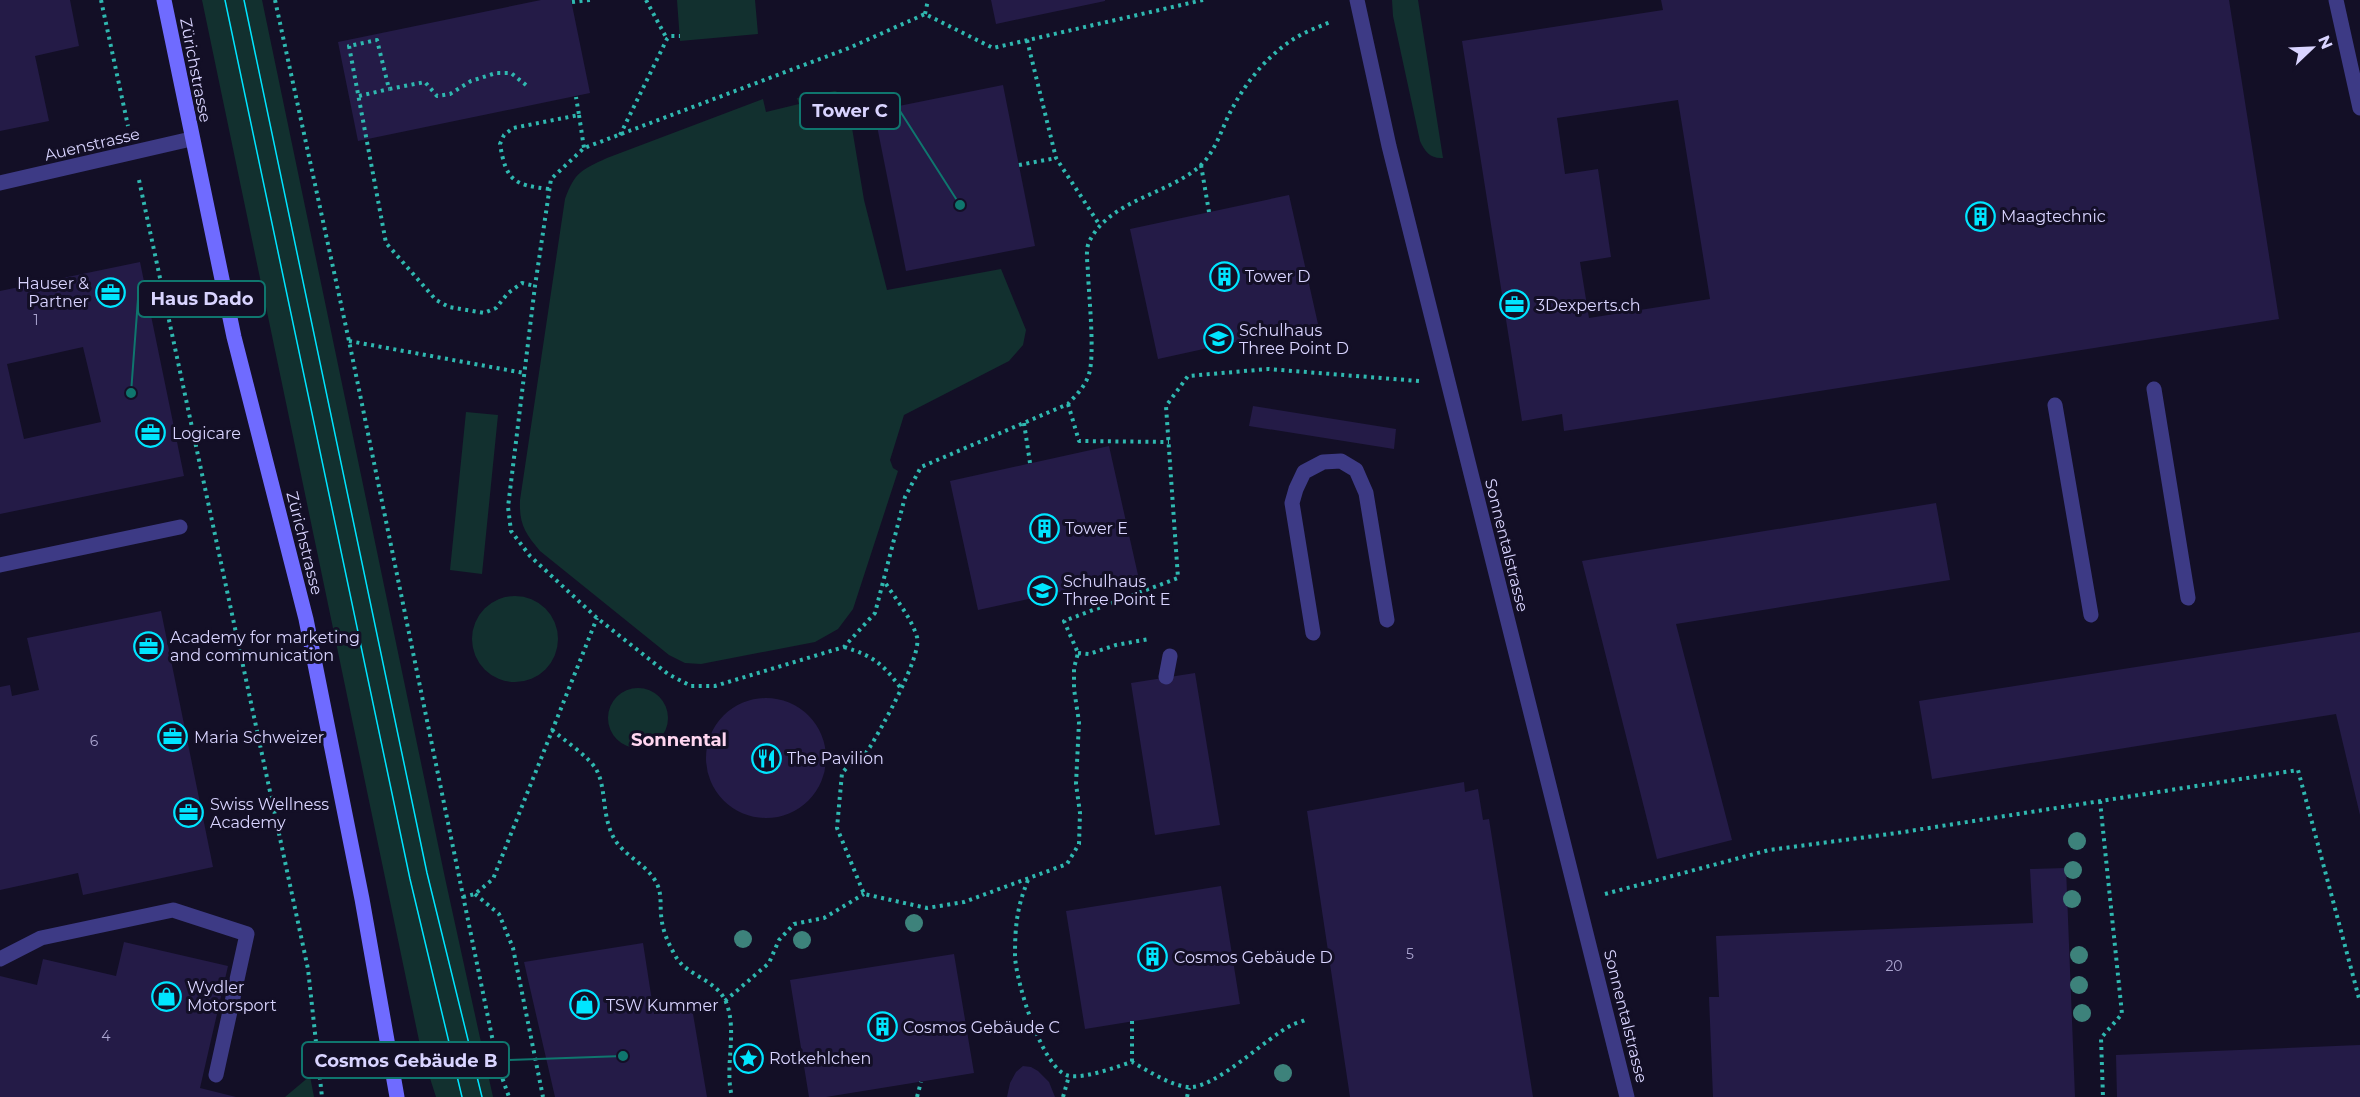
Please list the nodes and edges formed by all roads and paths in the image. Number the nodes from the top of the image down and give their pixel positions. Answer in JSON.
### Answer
{"nodes":[{"id":1,"x":101,"y":0,"type":"edge"},
{"id":2,"x":164,"y":0,"type":"edge"},
{"id":3,"x":275,"y":0,"type":"edge"},
{"id":4,"x":590,"y":0,"type":"edge"},
{"id":5,"x":646,"y":0,"type":"edge"},
{"id":6,"x":928,"y":0,"type":"edge"},
{"id":7,"x":1203,"y":0,"type":"edge"},
{"id":8,"x":1357,"y":0,"type":"edge"},
{"id":9,"x":2336,"y":0,"type":"edge"},
{"id":10,"x":572,"y":2,"type":"dead end"},
{"id":11,"x":925,"y":14,"type":"junction"},
{"id":12,"x":1330,"y":22,"type":"dead end"},
{"id":13,"x":680,"y":36,"type":"dead end"},
{"id":14,"x":666,"y":39,"type":"junction"},
{"id":15,"x":1028,"y":40,"type":"junction"},
{"id":16,"x":526,"y":85,"type":"dead end"},
{"id":17,"x":389,"y":89,"type":"junction"},
{"id":18,"x":359,"y":96,"type":"junction"},
{"id":19,"x":576,"y":96,"type":"dead end"},
{"id":20,"x":2360,"y":108,"type":"edge"},
{"id":21,"x":579,"y":115,"type":"junction"},
{"id":22,"x":620,"y":136,"type":"junction"},
{"id":23,"x":191,"y":139,"type":"junction"},
{"id":24,"x":584,"y":148,"type":"junction"},
{"id":25,"x":134,"y":154,"type":"junction"},
{"id":26,"x":1056,"y":159,"type":"junction"},
{"id":27,"x":1019,"y":165,"type":"dead end"},
{"id":28,"x":1201,"y":165,"type":"junction"},
{"id":29,"x":0,"y":183,"type":"edge"},
{"id":30,"x":549,"y":189,"type":"junction"},
{"id":31,"x":1209,"y":212,"type":"dead end"},
{"id":32,"x":1099,"y":224,"type":"junction"},
{"id":33,"x":535,"y":286,"type":"junction"},
{"id":34,"x":349,"y":341,"type":"junction"},
{"id":35,"x":524,"y":374,"type":"junction"},
{"id":36,"x":1419,"y":381,"type":"dead end"},
{"id":37,"x":2154,"y":389,"type":"dead end"},
{"id":38,"x":1068,"y":404,"type":"junction"},
{"id":39,"x":2055,"y":405,"type":"dead end"},
{"id":40,"x":1024,"y":423,"type":"junction"},
{"id":41,"x":1169,"y":442,"type":"junction"},
{"id":42,"x":1030,"y":464,"type":"dead end"},
{"id":43,"x":180,"y":527,"type":"dead end"},
{"id":44,"x":0,"y":565,"type":"edge"},
{"id":45,"x":883,"y":580,"type":"junction"},
{"id":46,"x":2188,"y":598,"type":"dead end"},
{"id":47,"x":2091,"y":615,"type":"dead end"},
{"id":48,"x":597,"y":618,"type":"junction"},
{"id":49,"x":1387,"y":620,"type":"dead end"},
{"id":50,"x":1313,"y":633,"type":"dead end"},
{"id":51,"x":844,"y":646,"type":"junction"},
{"id":52,"x":1078,"y":653,"type":"junction"},
{"id":53,"x":1170,"y":656,"type":"joint"},
{"id":54,"x":1166,"y":677,"type":"dead end"},
{"id":55,"x":900,"y":687,"type":"junction"},
{"id":56,"x":552,"y":730,"type":"junction"},
{"id":57,"x":2100,"y":801,"type":"junction"},
{"id":58,"x":1028,"y":879,"type":"junction"},
{"id":59,"x":475,"y":894,"type":"junction"},
{"id":60,"x":864,"y":894,"type":"junction"},
{"id":61,"x":463,"y":897,"type":"junction"},
{"id":62,"x":1578,"y":901,"type":"junction"},
{"id":63,"x":0,"y":959,"type":"edge"},
{"id":64,"x":725,"y":1001,"type":"junction"},
{"id":65,"x":2360,"y":1002,"type":"edge"},
{"id":66,"x":1305,"y":1020,"type":"dead end"},
{"id":67,"x":1132,"y":1021,"type":"dead end"},
{"id":68,"x":1132,"y":1062,"type":"junction"},
{"id":69,"x":216,"y":1075,"type":"dead end"},
{"id":70,"x":1069,"y":1076,"type":"junction"},
{"id":71,"x":921,"y":1083,"type":"dead end"},
{"id":72,"x":1189,"y":1088,"type":"junction"},
{"id":73,"x":322,"y":1097,"type":"edge"},
{"id":74,"x":398,"y":1097,"type":"edge"},
{"id":75,"x":509,"y":1097,"type":"edge"},
{"id":76,"x":543,"y":1097,"type":"edge"},
{"id":77,"x":732,"y":1097,"type":"edge"},
{"id":78,"x":917,"y":1097,"type":"edge"},
{"id":79,"x":1063,"y":1097,"type":"edge"},
{"id":80,"x":1187,"y":1097,"type":"edge"},
{"id":81,"x":1628,"y":1097,"type":"edge"},
{"id":82,"x":2103,"y":1097,"type":"edge"}],
"edges":[{"from":1,"to":25,"type":"path"},
{"from":2,"to":23,"type":"main road","name":"Zürichstrasse"},
{"from":3,"to":34,"type":"path"},
{"from":4,"to":10,"type":"path"},
{"from":5,"to":14,"type":"path"},
{"from":6,"to":11,"type":"path"},
{"from":7,"to":15,"type":"path"},
{"from":8,"to":62,"type":"street","name":"Sonnentalstrasse"},
{"from":9,"to":20,"type":"street"},
{"from":11,"to":15,"type":"path"},
{"from":11,"to":22,"type":"path"},
{"from":12,"to":28,"type":"path"},
{"from":13,"to":14,"type":"path"},
{"from":14,"to":22,"type":"path"},
{"from":15,"to":26,"type":"path"},
{"from":16,"to":17,"type":"path"},
{"from":17,"to":18,"type":"path"},
{"from":17,"to":18,"type":"path"},
{"from":18,"to":33,"type":"path"},
{"from":19,"to":21,"type":"path"},
{"from":21,"to":24,"type":"path"},
{"from":21,"to":30,"type":"path"},
{"from":22,"to":24,"type":"path"},
{"from":23,"to":25,"type":"street","name":"Auenstrasse"},
{"from":23,"to":74,"type":"main road","name":"Zürichstrasse"},
{"from":24,"to":30,"type":"path"},
{"from":25,"to":29,"type":"street","name":"Auenstrasse"},
{"from":25,"to":73,"type":"path"},
{"from":26,"to":27,"type":"path"},
{"from":26,"to":32,"type":"path"},
{"from":28,"to":31,"type":"path"},
{"from":28,"to":32,"type":"path"},
{"from":30,"to":33,"type":"path"},
{"from":32,"to":38,"type":"path"},
{"from":33,"to":35,"type":"path"},
{"from":34,"to":35,"type":"path"},
{"from":34,"to":61,"type":"path"},
{"from":35,"to":48,"type":"path"},
{"from":36,"to":41,"type":"path"},
{"from":37,"to":46,"type":"street"},
{"from":38,"to":40,"type":"path"},
{"from":38,"to":41,"type":"path"},
{"from":39,"to":47,"type":"street"},
{"from":40,"to":42,"type":"path"},
{"from":40,"to":45,"type":"path"},
{"from":41,"to":52,"type":"path"},
{"from":43,"to":44,"type":"street"},
{"from":45,"to":51,"type":"path"},
{"from":45,"to":55,"type":"path"},
{"from":48,"to":51,"type":"path"},
{"from":48,"to":56,"type":"path"},
{"from":49,"to":50,"type":"street"},
{"from":51,"to":55,"type":"path"},
{"from":52,"to":53,"type":"path"},
{"from":52,"to":58,"type":"path"},
{"from":53,"to":54,"type":"street"},
{"from":55,"to":60,"type":"path"},
{"from":56,"to":59,"type":"path"},
{"from":56,"to":64,"type":"path"},
{"from":57,"to":62,"type":"path"},
{"from":57,"to":65,"type":"path"},
{"from":57,"to":82,"type":"path"},
{"from":58,"to":60,"type":"path"},
{"from":58,"to":70,"type":"path"},
{"from":59,"to":61,"type":"path"},
{"from":59,"to":76,"type":"path"},
{"from":60,"to":64,"type":"path"},
{"from":61,"to":75,"type":"path"},
{"from":62,"to":81,"type":"street","name":"Sonnentalstrasse"},
{"from":63,"to":69,"type":"street"},
{"from":64,"to":77,"type":"path"},
{"from":66,"to":72,"type":"path"},
{"from":67,"to":68,"type":"path"},
{"from":68,"to":70,"type":"path"},
{"from":68,"to":72,"type":"path"},
{"from":70,"to":79,"type":"path"},
{"from":71,"to":78,"type":"path"},
{"from":72,"to":80,"type":"path"}]}
